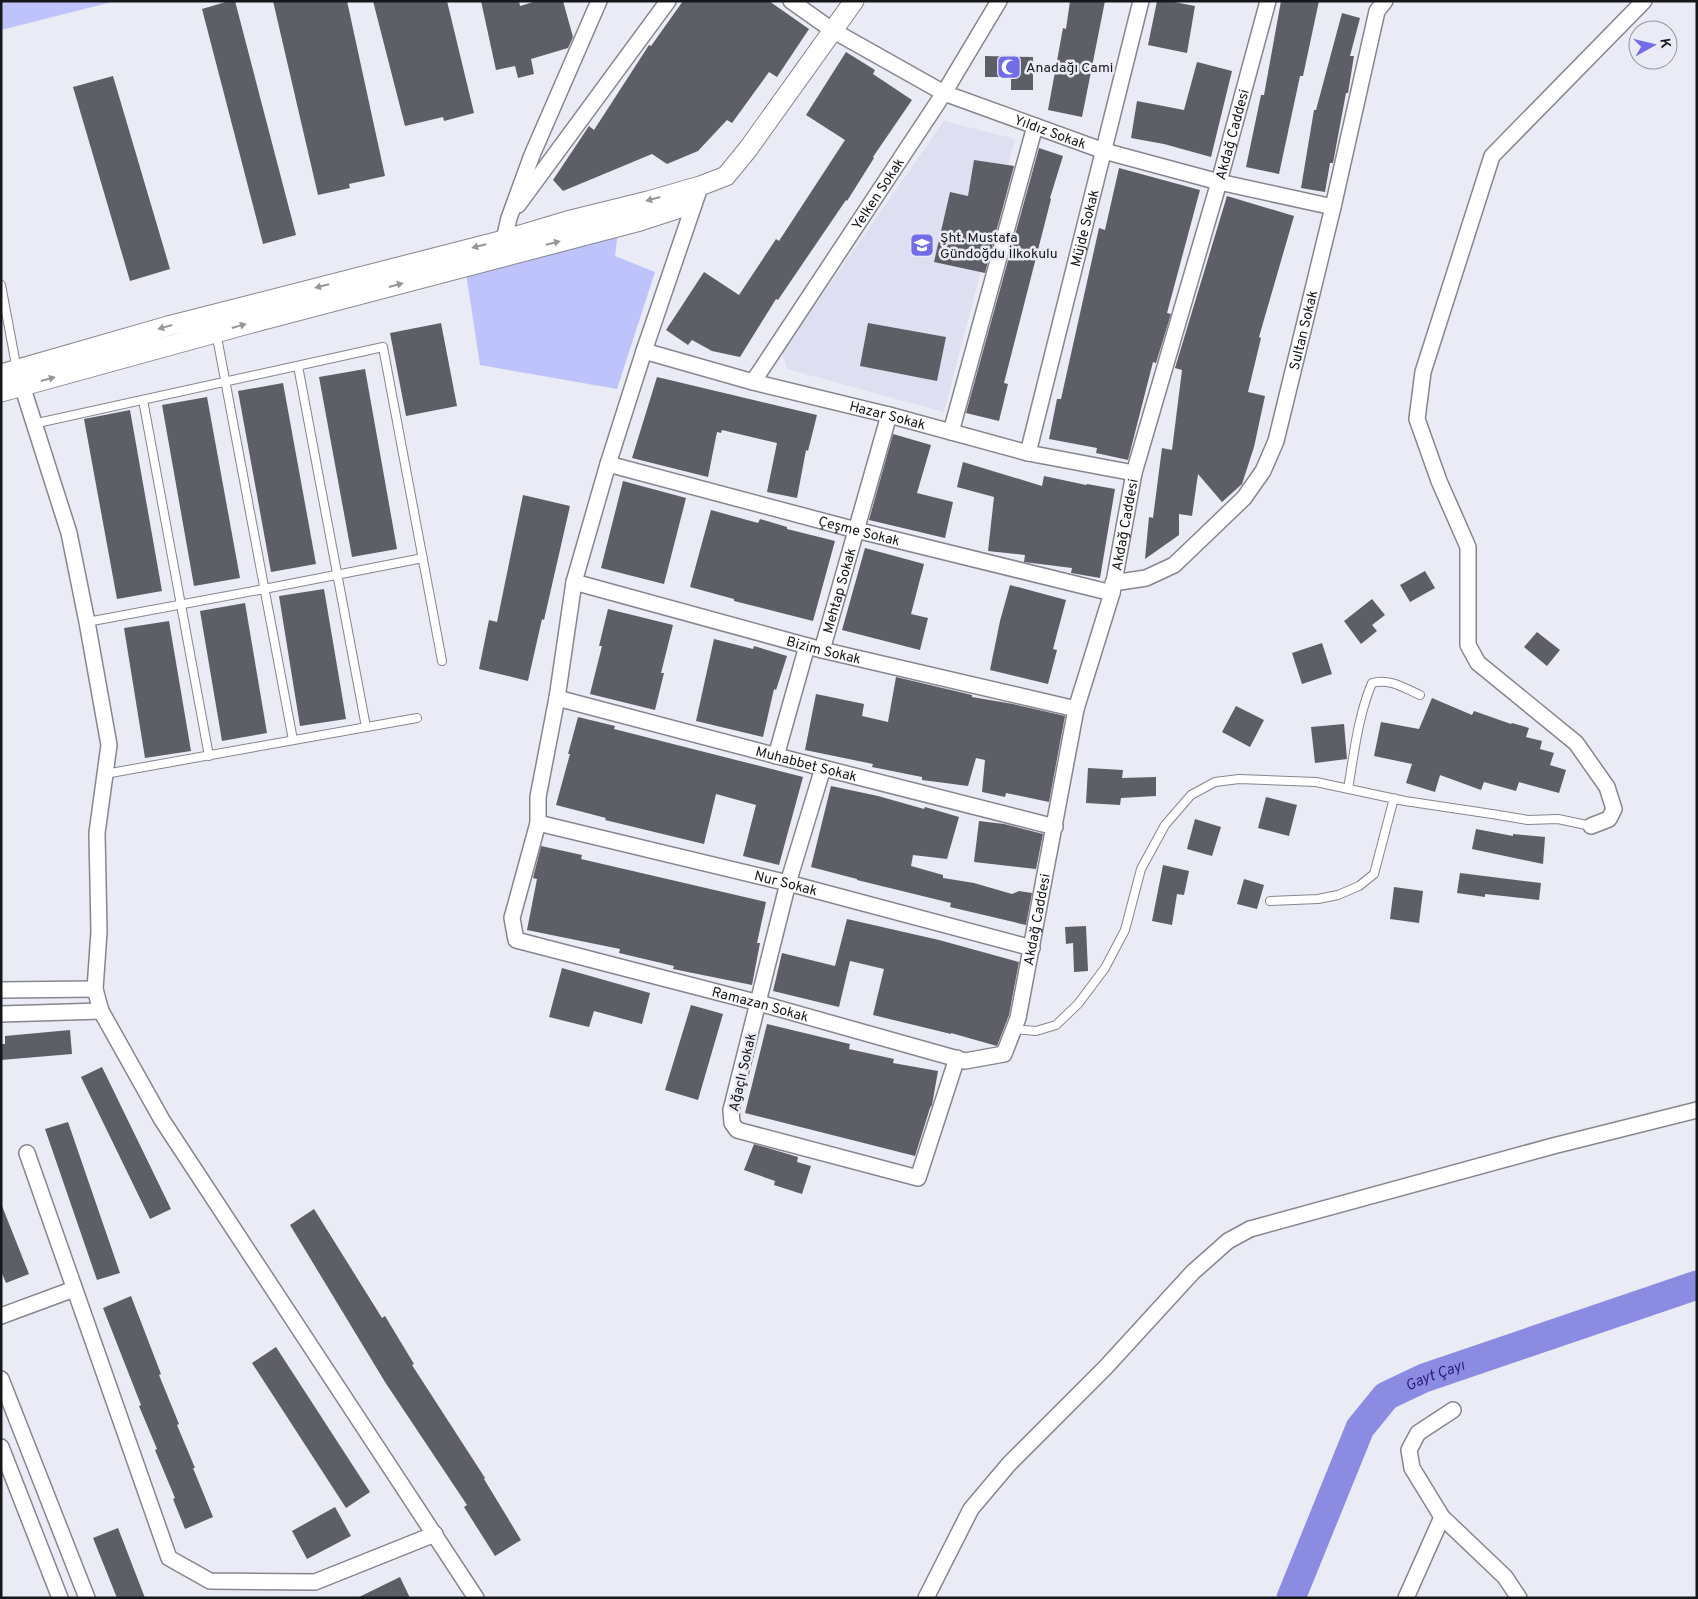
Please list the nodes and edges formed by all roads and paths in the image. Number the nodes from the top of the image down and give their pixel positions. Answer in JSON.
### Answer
{"nodes":[{"id":1,"x":599,"y":1,"type":"edge"},
{"id":2,"x":668,"y":1,"type":"edge"},
{"id":3,"x":791,"y":1,"type":"edge"},
{"id":4,"x":854,"y":1,"type":"edge"},
{"id":5,"x":999,"y":1,"type":"edge"},
{"id":6,"x":1141,"y":1,"type":"edge"},
{"id":7,"x":1268,"y":1,"type":"edge"},
{"id":8,"x":1385,"y":1,"type":"edge"},
{"id":9,"x":1644,"y":1,"type":"edge"},
{"id":10,"x":832,"y":30,"type":"junction"},
{"id":11,"x":944,"y":93,"type":"junction"},
{"id":12,"x":1035,"y":126,"type":"junction"},
{"id":13,"x":1104,"y":151,"type":"junction"},
{"id":14,"x":1219,"y":182,"type":"junction"},
{"id":15,"x":700,"y":186,"type":"junction"},
{"id":16,"x":1332,"y":207,"type":"junction"},
{"id":17,"x":509,"y":218,"type":"junction"},
{"id":18,"x":502,"y":249,"type":"junction"},
{"id":19,"x":1,"y":286,"type":"edge"},
{"id":20,"x":216,"y":332,"type":"junction"},
{"id":21,"x":644,"y":351,"type":"junction"},
{"id":22,"x":298,"y":366,"type":"junction"},
{"id":23,"x":13,"y":377,"type":"edge"},
{"id":24,"x":226,"y":382,"type":"junction"},
{"id":25,"x":753,"y":382,"type":"junction"},
{"id":26,"x":1,"y":392,"type":"edge"},
{"id":27,"x":143,"y":400,"type":"junction"},
{"id":28,"x":889,"y":415,"type":"junction"},
{"id":29,"x":33,"y":424,"type":"junction"},
{"id":30,"x":951,"y":432,"type":"junction"},
{"id":31,"x":1028,"y":453,"type":"junction"},
{"id":32,"x":608,"y":464,"type":"junction"},
{"id":33,"x":1134,"y":473,"type":"junction"},
{"id":34,"x":856,"y":530,"type":"junction"},
{"id":35,"x":423,"y":558,"type":"junction"},
{"id":36,"x":337,"y":575,"type":"junction"},
{"id":37,"x":574,"y":582,"type":"junction"},
{"id":38,"x":1113,"y":588,"type":"junction"},
{"id":39,"x":264,"y":589,"type":"junction"},
{"id":40,"x":182,"y":605,"type":"junction"},
{"id":41,"x":87,"y":622,"type":"junction"},
{"id":42,"x":807,"y":646,"type":"junction"},
{"id":43,"x":822,"y":650,"type":"junction"},
{"id":44,"x":442,"y":661,"type":"dead end"},
{"id":45,"x":1420,"y":695,"type":"dead end"},
{"id":46,"x":557,"y":698,"type":"junction"},
{"id":47,"x":1076,"y":709,"type":"junction"},
{"id":48,"x":417,"y":718,"type":"dead end"},
{"id":49,"x":366,"y":727,"type":"junction"},
{"id":50,"x":293,"y":740,"type":"junction"},
{"id":51,"x":209,"y":756,"type":"junction"},
{"id":52,"x":776,"y":756,"type":"junction"},
{"id":53,"x":823,"y":768,"type":"junction"},
{"id":54,"x":105,"y":774,"type":"junction"},
{"id":55,"x":1348,"y":789,"type":"junction"},
{"id":56,"x":1394,"y":798,"type":"junction"},
{"id":57,"x":538,"y":822,"type":"junction"},
{"id":58,"x":1591,"y":826,"type":"joint"},
{"id":59,"x":1055,"y":827,"type":"junction"},
{"id":60,"x":788,"y":883,"type":"junction"},
{"id":61,"x":1270,"y":901,"type":"dead end"},
{"id":62,"x":1032,"y":948,"type":"junction"},
{"id":63,"x":95,"y":989,"type":"junction"},
{"id":64,"x":1,"y":990,"type":"edge"},
{"id":65,"x":758,"y":1003,"type":"junction"},
{"id":66,"x":100,"y":1011,"type":"junction"},
{"id":67,"x":1,"y":1014,"type":"edge"},
{"id":68,"x":1014,"y":1029,"type":"junction"},
{"id":69,"x":1004,"y":1054,"type":"joint"},
{"id":70,"x":957,"y":1058,"type":"junction"},
{"id":71,"x":1697,"y":1110,"type":"edge"},
{"id":72,"x":27,"y":1153,"type":"dead end"},
{"id":73,"x":74,"y":1289,"type":"junction"},
{"id":74,"x":1,"y":1316,"type":"edge"},
{"id":75,"x":3,"y":1387,"type":"edge"},
{"id":76,"x":1453,"y":1410,"type":"dead end"},
{"id":77,"x":1,"y":1447,"type":"edge"},
{"id":78,"x":1442,"y":1517,"type":"junction"},
{"id":79,"x":435,"y":1534,"type":"junction"},
{"id":80,"x":60,"y":1598,"type":"edge"},
{"id":81,"x":87,"y":1598,"type":"edge"},
{"id":82,"x":476,"y":1598,"type":"edge"},
{"id":83,"x":926,"y":1598,"type":"edge"},
{"id":84,"x":1406,"y":1598,"type":"edge"},
{"id":85,"x":1519,"y":1598,"type":"edge"}],
"edges":[{"from":1,"to":17,"type":"street"},
{"from":2,"to":17,"type":"street"},
{"from":3,"to":10,"type":"street","name":"Yıldız Sokak"},
{"from":4,"to":10,"type":"street"},
{"from":5,"to":11,"type":"street","name":"Yelken Sokak"},
{"from":6,"to":13,"type":"street","name":"Müjde Sokak"},
{"from":7,"to":14,"type":"street","name":"Akdağ Caddesi"},
{"from":8,"to":16,"type":"street","name":"Sultan Sokak"},
{"from":9,"to":58,"type":"street"},
{"from":10,"to":11,"type":"street","name":"Yıldız Sokak"},
{"from":10,"to":15,"type":"street"},
{"from":11,"to":12,"type":"street","name":"Yıldız Sokak"},
{"from":11,"to":25,"type":"street","name":"Yelken Sokak"},
{"from":12,"to":13,"type":"street","name":"Yıldız Sokak"},
{"from":12,"to":30,"type":"street"},
{"from":13,"to":14,"type":"street","name":"Yıldız Sokak"},
{"from":13,"to":31,"type":"street","name":"Müjde Sokak"},
{"from":14,"to":16,"type":"street","name":"Yıldız Sokak"},
{"from":14,"to":33,"type":"street","name":"Akdağ Caddesi"},
{"from":15,"to":18,"type":"street"},
{"from":15,"to":21,"type":"street"},
{"from":16,"to":38,"type":"street","name":"Sultan Sokak"},
{"from":17,"to":18,"type":"street"},
{"from":20,"to":18,"type":"street","one_way":true},
{"from":18,"to":23,"type":"street","one_way":true},
{"from":19,"to":23,"type":"lane"},
{"from":23,"to":20,"type":"street","one_way":true},
{"from":20,"to":24,"type":"lane"},
{"from":21,"to":25,"type":"street","name":"Hazar Sokak"},
{"from":21,"to":32,"type":"street"},
{"from":22,"to":24,"type":"lane"},
{"from":22,"to":35,"type":"lane"},
{"from":22,"to":36,"type":"lane"},
{"from":23,"to":26,"type":"street"},
{"from":23,"to":29,"type":"street"},
{"from":24,"to":27,"type":"lane"},
{"from":24,"to":39,"type":"lane"},
{"from":25,"to":28,"type":"street","name":"Hazar Sokak"},
{"from":27,"to":29,"type":"lane"},
{"from":27,"to":40,"type":"lane"},
{"from":28,"to":30,"type":"street","name":"Hazar Sokak"},
{"from":28,"to":34,"type":"street","name":"Mehtap Sokak"},
{"from":29,"to":41,"type":"street"},
{"from":30,"to":31,"type":"street","name":"Hazar Sokak"},
{"from":31,"to":33,"type":"street","name":"Hazar Sokak"},
{"from":32,"to":34,"type":"street","name":"Çeşme Sokak"},
{"from":32,"to":37,"type":"street"},
{"from":33,"to":38,"type":"street","name":"Akdağ Caddesi"},
{"from":34,"to":38,"type":"street","name":"Çeşme Sokak"},
{"from":34,"to":43,"type":"street","name":"Mehtap Sokak"},
{"from":35,"to":36,"type":"lane"},
{"from":35,"to":44,"type":"lane"},
{"from":36,"to":39,"type":"lane"},
{"from":36,"to":49,"type":"lane"},
{"from":37,"to":42,"type":"street","name":"Bizim Sokak"},
{"from":37,"to":46,"type":"street"},
{"from":38,"to":47,"type":"street","name":"Akdağ Caddesi"},
{"from":39,"to":40,"type":"lane"},
{"from":39,"to":50,"type":"lane"},
{"from":40,"to":41,"type":"lane"},
{"from":40,"to":51,"type":"lane"},
{"from":41,"to":54,"type":"street"},
{"from":42,"to":43,"type":"street","name":"Bizim Sokak"},
{"from":42,"to":52,"type":"street"},
{"from":43,"to":47,"type":"street","name":"Bizim Sokak"},
{"from":45,"to":55,"type":"lane"},
{"from":46,"to":52,"type":"street","name":"Muhabbet Sokak"},
{"from":46,"to":57,"type":"street"},
{"from":47,"to":59,"type":"street","name":"Akdağ Caddesi"},
{"from":48,"to":49,"type":"lane"},
{"from":49,"to":50,"type":"lane"},
{"from":50,"to":51,"type":"lane"},
{"from":51,"to":54,"type":"lane"},
{"from":52,"to":53,"type":"street","name":"Muhabbet Sokak"},
{"from":53,"to":59,"type":"street","name":"Muhabbet Sokak"},
{"from":53,"to":60,"type":"street","name":"Ağaçlı Sokak"},
{"from":54,"to":63,"type":"street"},
{"from":55,"to":56,"type":"lane"},
{"from":55,"to":68,"type":"lane"},
{"from":56,"to":58,"type":"lane"},
{"from":56,"to":61,"type":"lane"},
{"from":57,"to":60,"type":"street","name":"Nur Sokak"},
{"from":57,"to":65,"type":"street","name":"Ramazan Sokak"},
{"from":59,"to":62,"type":"street","name":"Akdağ Caddesi"},
{"from":60,"to":62,"type":"street","name":"Nur Sokak"},
{"from":60,"to":65,"type":"street","name":"Ağaçlı Sokak"},
{"from":62,"to":68,"type":"street","name":"Akdağ Caddesi"},
{"from":63,"to":64,"type":"street"},
{"from":63,"to":66,"type":"street"},
{"from":65,"to":70,"type":"street","name":"Ramazan Sokak"},
{"from":65,"to":70,"type":"street","name":"Ağaçlı Sokak"},
{"from":66,"to":67,"type":"street"},
{"from":66,"to":79,"type":"street"},
{"from":68,"to":69,"type":"street","name":"Akdağ Caddesi"},
{"from":69,"to":70,"type":"street","name":"Ramazan Sokak"},
{"from":71,"to":83,"type":"street"},
{"from":72,"to":73,"type":"street"},
{"from":73,"to":74,"type":"street"},
{"from":73,"to":79,"type":"street"},
{"from":75,"to":81,"type":"street"},
{"from":76,"to":78,"type":"street"},
{"from":77,"to":80,"type":"street"},
{"from":78,"to":84,"type":"street"},
{"from":78,"to":85,"type":"street"},
{"from":79,"to":82,"type":"street"}]}
